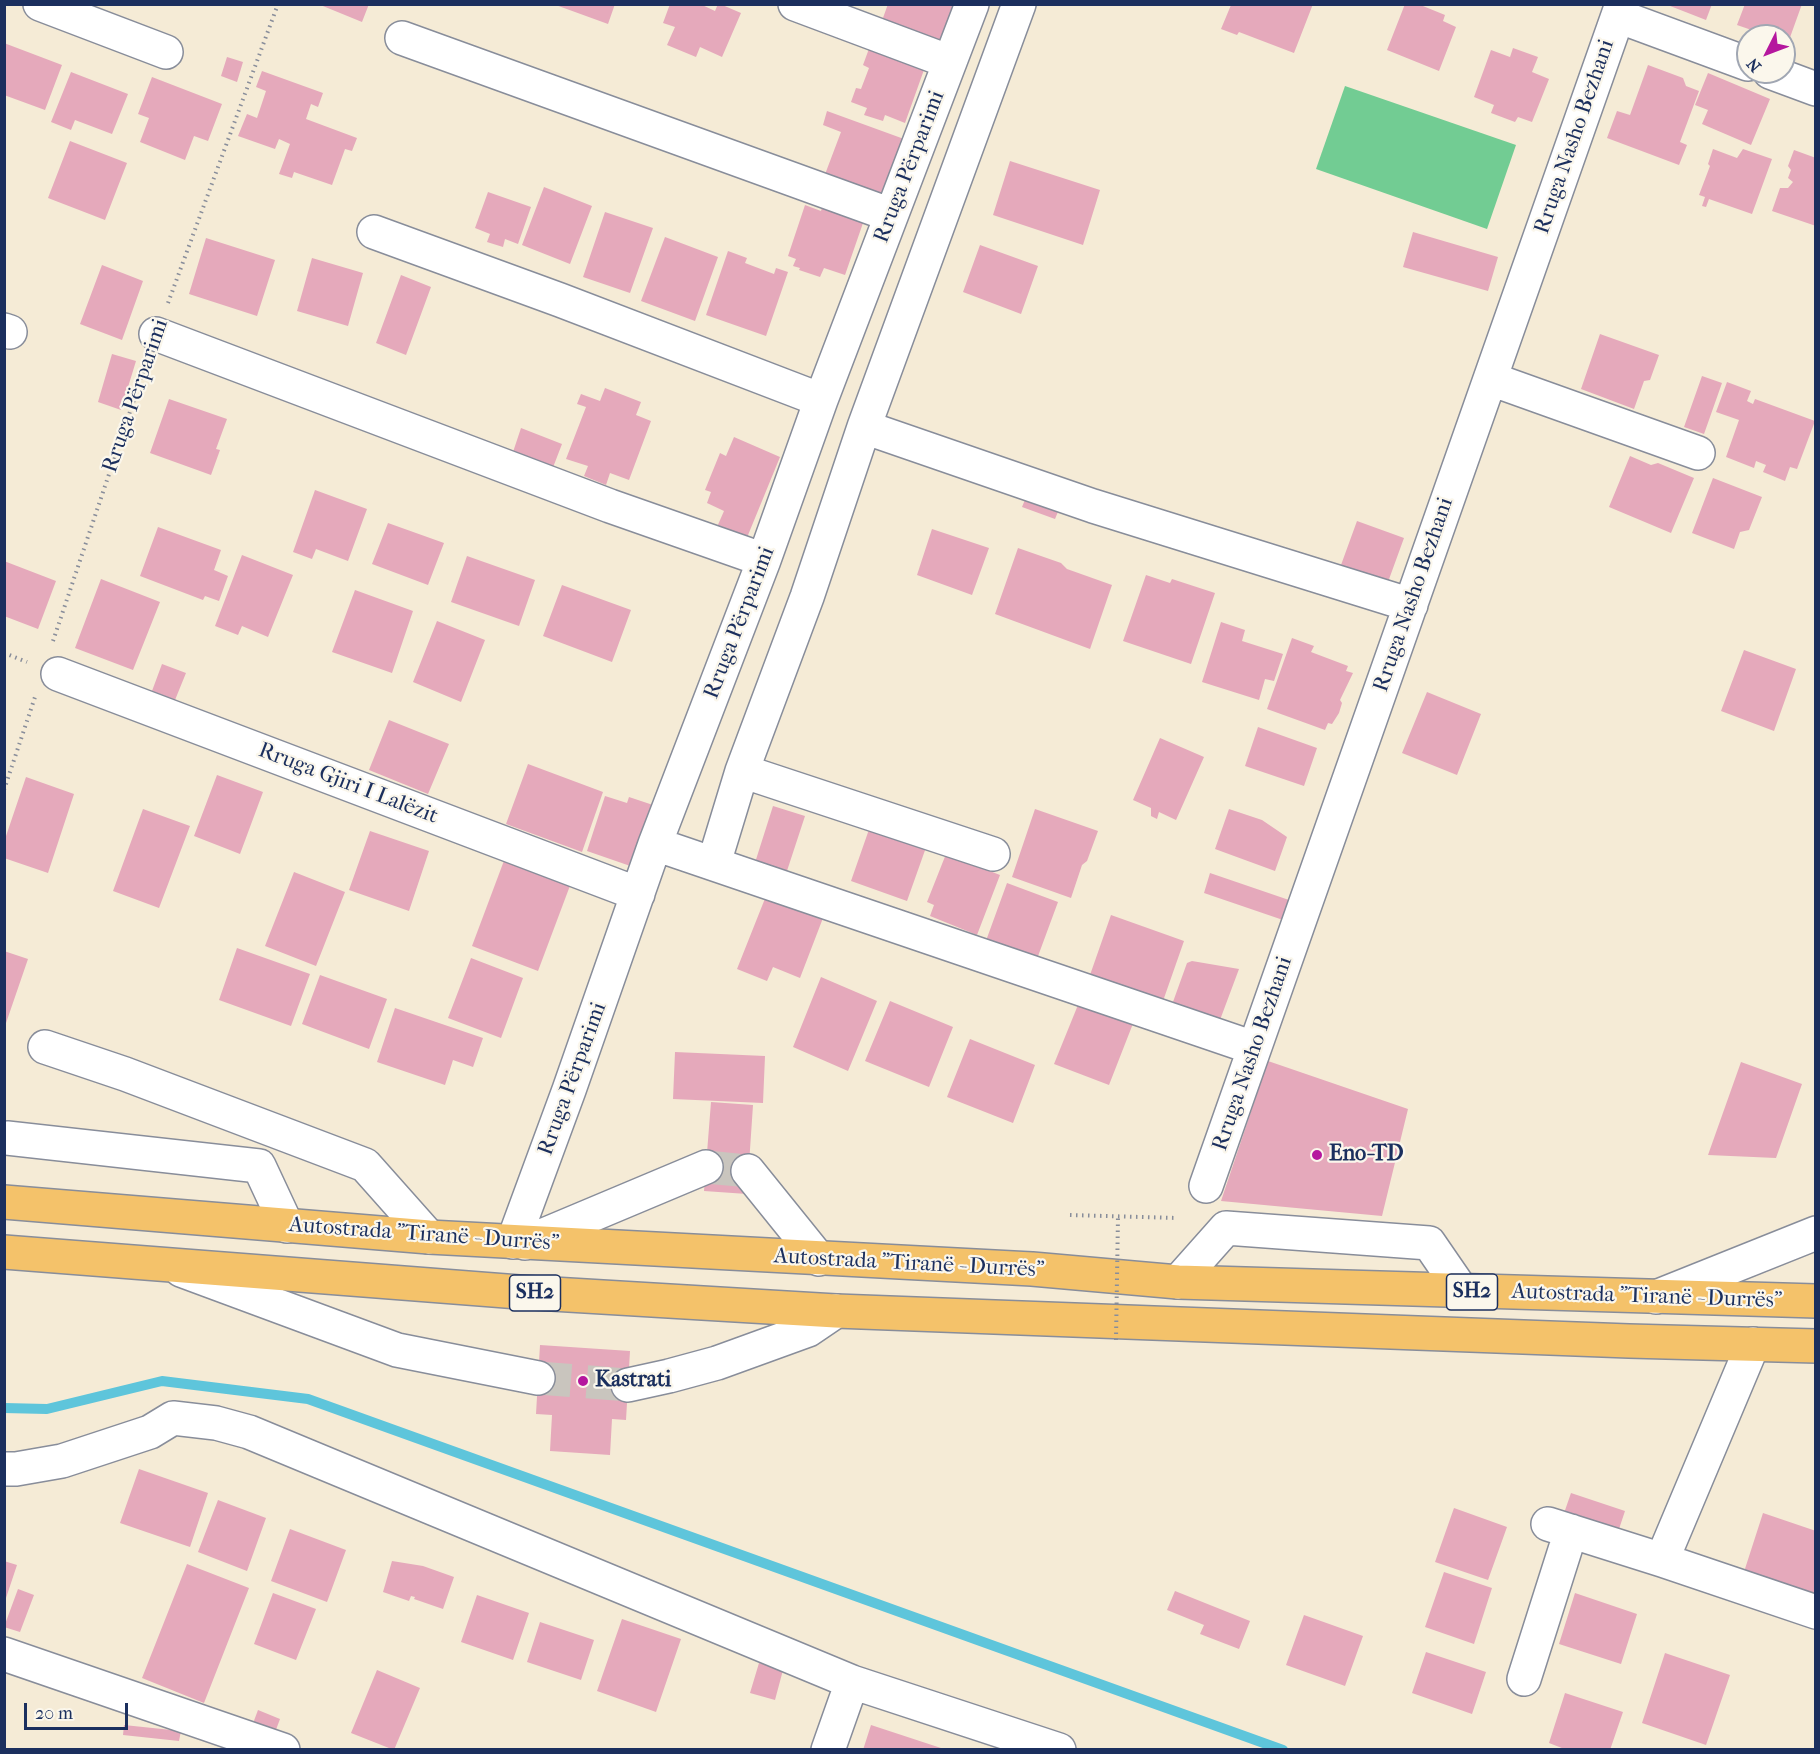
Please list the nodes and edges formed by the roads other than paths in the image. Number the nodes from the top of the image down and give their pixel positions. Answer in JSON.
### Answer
{"nodes":[{"id":1,"x":40,"y":4,"type":"edge"},
{"id":2,"x":795,"y":4,"type":"edge"},
{"id":3,"x":972,"y":4,"type":"edge"},
{"id":4,"x":1019,"y":4,"type":"edge"},
{"id":5,"x":1620,"y":10,"type":"edge"},
{"id":6,"x":402,"y":38,"type":"dead end"},
{"id":7,"x":166,"y":51,"type":"dead end"},
{"id":8,"x":1736,"y":59,"type":"edge"},
{"id":9,"x":951,"y":62,"type":"junction"},
{"id":10,"x":1796,"y":82,"type":"edge"},
{"id":11,"x":1815,"y":89,"type":"edge"},
{"id":12,"x":891,"y":215,"type":"junction"},
{"id":13,"x":374,"y":232,"type":"dead end"},
{"id":14,"x":156,"y":334,"type":"road end"},
{"id":15,"x":1491,"y":379,"type":"junction"},
{"id":16,"x":821,"y":400,"type":"junction"},
{"id":17,"x":864,"y":427,"type":"junction"},
{"id":18,"x":1698,"y":453,"type":"dead end"},
{"id":19,"x":764,"y":560,"type":"junction"},
{"id":20,"x":1411,"y":605,"type":"junction"},
{"id":21,"x":49,"y":671,"type":"road end"},
{"id":22,"x":742,"y":771,"type":"junction"},
{"id":23,"x":656,"y":844,"type":"junction"},
{"id":24,"x":993,"y":854,"type":"dead end"},
{"id":25,"x":714,"y":864,"type":"junction"},
{"id":26,"x":638,"y":894,"type":"junction"},
{"id":27,"x":45,"y":1047,"type":"dead end"},
{"id":28,"x":1254,"y":1048,"type":"junction"},
{"id":29,"x":7,"y":1138,"type":"dead end"},
{"id":30,"x":706,"y":1167,"type":"tunnel mouth"},
{"id":31,"x":748,"y":1171,"type":"dead end"},
{"id":32,"x":1206,"y":1186,"type":"dead end"},
{"id":33,"x":4,"y":1202,"type":"edge"},
{"id":34,"x":287,"y":1226,"type":"junction"},
{"id":35,"x":1815,"y":1233,"type":"edge"},
{"id":36,"x":429,"y":1237,"type":"junction"},
{"id":37,"x":519,"y":1243,"type":"junction"},
{"id":38,"x":4,"y":1252,"type":"edge"},
{"id":39,"x":819,"y":1259,"type":"junction"},
{"id":40,"x":171,"y":1266,"type":"junction"},
{"id":41,"x":1178,"y":1282,"type":"junction"},
{"id":42,"x":1462,"y":1291,"type":"junction"},
{"id":43,"x":1656,"y":1297,"type":"junction"},
{"id":44,"x":1815,"y":1301,"type":"edge"},
{"id":45,"x":836,"y":1311,"type":"junction"},
{"id":46,"x":1753,"y":1344,"type":"junction"},
{"id":47,"x":1815,"y":1346,"type":"edge"},
{"id":48,"x":538,"y":1378,"type":"tunnel mouth"},
{"id":49,"x":628,"y":1385,"type":"tunnel mouth"},
{"id":50,"x":4,"y":1468,"type":"edge"},
{"id":51,"x":1662,"y":1560,"type":"junction"},
{"id":52,"x":1815,"y":1612,"type":"edge"},
{"id":53,"x":4,"y":1654,"type":"edge"},
{"id":54,"x":1524,"y":1679,"type":"dead end"},
{"id":55,"x":852,"y":1682,"type":"junction"},
{"id":56,"x":283,"y":1749,"type":"edge"},
{"id":57,"x":828,"y":1749,"type":"edge"},
{"id":58,"x":1059,"y":1749,"type":"edge"}],
"edges":[{"from":1,"to":7,"type":"street"},
{"from":2,"to":9,"type":"street"},
{"from":3,"to":9,"type":"street","name":"Rruga Përparimi"},
{"from":4,"to":17,"type":"street","name":"Rruga Përparimi"},
{"from":5,"to":8,"type":"street"},
{"from":5,"to":15,"type":"street","name":"Rruga Nasho Bezhani"},
{"from":6,"to":12,"type":"street"},
{"from":9,"to":12,"type":"street","name":"Rruga Përparimi"},
{"from":10,"to":11,"type":"street"},
{"from":12,"to":16,"type":"street","name":"Rruga Përparimi"},
{"from":13,"to":16,"type":"street"},
{"from":14,"to":19,"type":"street"},
{"from":15,"to":18,"type":"street"},
{"from":15,"to":20,"type":"street","name":"Rruga Nasho Bezhani"},
{"from":16,"to":19,"type":"street","name":"Rruga Përparimi"},
{"from":17,"to":20,"type":"street"},
{"from":17,"to":22,"type":"street","name":"Rruga Përparimi"},
{"from":19,"to":23,"type":"street","name":"Rruga Përparimi"},
{"from":20,"to":28,"type":"street","name":"Rruga Nasho Bezhani"},
{"from":21,"to":26,"type":"street","name":"Rruga Gjiri I Lalëzit"},
{"from":22,"to":24,"type":"street"},
{"from":22,"to":25,"type":"street","name":"Rruga Përparimi"},
{"from":23,"to":25,"type":"street"},
{"from":23,"to":26,"type":"street","name":"Rruga Përparimi"},
{"from":25,"to":28,"type":"street"},
{"from":26,"to":37,"type":"street","name":"Rruga Përparimi"},
{"from":27,"to":36,"type":"street"},
{"from":28,"to":32,"type":"street","name":"Rruga Nasho Bezhani"},
{"from":29,"to":34,"type":"street"},
{"from":30,"to":37,"type":"street"},
{"from":31,"to":39,"type":"street"},
{"from":33,"to":34,"type":"highway","name":"Autostrada \"Tiranë - Durrës\"","number":"SH2"},
{"from":34,"to":36,"type":"highway","name":"Autostrada \"Tiranë - Durrës\"","number":"SH2"},
{"from":35,"to":43,"type":"street"},
{"from":36,"to":37,"type":"highway","name":"Autostrada \"Tiranë - Durrës\"","number":"SH2"},
{"from":37,"to":39,"type":"highway","name":"Autostrada \"Tiranë - Durrës\"","number":"SH2"},
{"from":38,"to":40,"type":"highway","name":"Autostrada \"Tiranë - Durrës\"","number":"SH2"},
{"from":39,"to":41,"type":"highway","name":"Autostrada \"Tiranë - Durrës\"","number":"SH2"},
{"from":40,"to":45,"type":"highway","name":"Autostrada \"Tiranë - Durrës\"","number":"SH2"},
{"from":40,"to":48,"type":"street"},
{"from":41,"to":42,"type":"highway","name":"Autostrada \"Tiranë - Durrës\"","number":"SH2"},
{"from":41,"to":42,"type":"street"},
{"from":42,"to":43,"type":"highway","name":"Autostrada \"Tiranë - Durrës\"","number":"SH2"},
{"from":43,"to":44,"type":"highway","name":"Autostrada \"Tiranë - Durrës\"","number":"SH2"},
{"from":45,"to":46,"type":"highway","name":"Autostrada \"Tiranë - Durrës\"","number":"SH2"},
{"from":45,"to":49,"type":"street"},
{"from":46,"to":47,"type":"highway","name":"Autostrada \"Tiranë - Durrës\"","number":"SH2"},
{"from":46,"to":51,"type":"street"},
{"from":50,"to":55,"type":"street"},
{"from":51,"to":52,"type":"street"},
{"from":51,"to":54,"type":"street"},
{"from":53,"to":56,"type":"street"},
{"from":55,"to":57,"type":"street"},
{"from":55,"to":58,"type":"street"}]}
